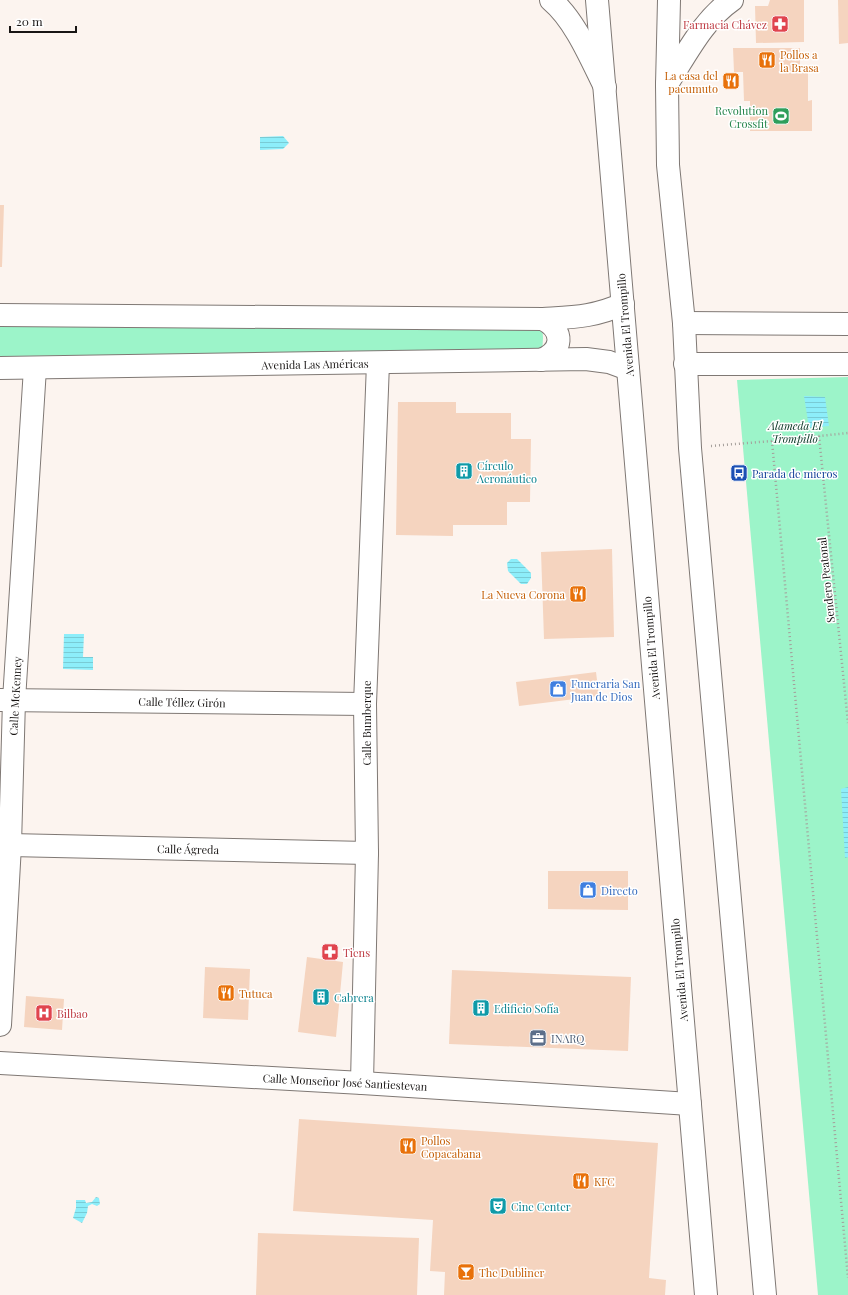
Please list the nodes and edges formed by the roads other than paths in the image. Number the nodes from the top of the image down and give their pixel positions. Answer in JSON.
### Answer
{"nodes":[{"id":1,"x":551,"y":0,"type":"edge"},
{"id":2,"x":597,"y":0,"type":"edge"},
{"id":3,"x":670,"y":0,"type":"edge"},
{"id":4,"x":732,"y":0,"type":"edge"},
{"id":5,"x":667,"y":85,"type":"junction"},
{"id":6,"x":605,"y":87,"type":"junction"},
{"id":7,"x":623,"y":304,"type":"junction"},
{"id":8,"x":848,"y":311,"type":"edge"},
{"id":9,"x":0,"y":315,"type":"edge"},
{"id":10,"x":543,"y":319,"type":"junction"},
{"id":11,"x":684,"y":323,"type":"junction"},
{"id":12,"x":839,"y":324,"type":"edge"},
{"id":13,"x":540,"y":360,"type":"junction"},
{"id":14,"x":378,"y":363,"type":"junction"},
{"id":15,"x":685,"y":364,"type":"junction"},
{"id":16,"x":848,"y":364,"type":"edge"},
{"id":17,"x":0,"y":368,"type":"edge"},
{"id":18,"x":35,"y":368,"type":"junction"},
{"id":19,"x":628,"y":369,"type":"junction"},
{"id":20,"x":7,"y":700,"type":"edge"},
{"id":21,"x":365,"y":704,"type":"junction"},
{"id":22,"x":10,"y":845,"type":"junction"},
{"id":23,"x":367,"y":853,"type":"junction"},
{"id":24,"x":0,"y":1025,"type":"edge"},
{"id":25,"x":0,"y":1063,"type":"edge"},
{"id":26,"x":362,"y":1082,"type":"junction"},
{"id":27,"x":690,"y":1104,"type":"junction"},
{"id":28,"x":706,"y":1295,"type":"edge"},
{"id":29,"x":765,"y":1295,"type":"edge"}],
"edges":[{"from":1,"to":6,"type":"street"},
{"from":2,"to":6,"type":"street","name":"Avenida El Trompillo"},
{"from":3,"to":5,"type":"street"},
{"from":4,"to":5,"type":"street"},
{"from":5,"to":11,"type":"street"},
{"from":6,"to":7,"type":"street","name":"Avenida El Trompillo"},
{"from":7,"to":10,"type":"street"},
{"from":7,"to":19,"type":"street","name":"Avenida El Trompillo"},
{"from":8,"to":12,"type":"street"},
{"from":9,"to":10,"type":"street"},
{"from":10,"to":13,"type":"street"},
{"from":11,"to":12,"type":"street"},
{"from":11,"to":15,"type":"street"},
{"from":13,"to":14,"type":"street","name":"Avenida Las Américas"},
{"from":13,"to":19,"type":"street","name":"Avenida Las Américas"},
{"from":14,"to":18,"type":"street","name":"Avenida Las Américas"},
{"from":14,"to":21,"type":"street","name":"Calle Bumberque"},
{"from":15,"to":16,"type":"street"},
{"from":15,"to":29,"type":"street"},
{"from":17,"to":18,"type":"street","name":"Avenida Las Américas"},
{"from":18,"to":20,"type":"street","name":"Calle McKenney"},
{"from":19,"to":27,"type":"street","name":"Avenida El Trompillo"},
{"from":20,"to":21,"type":"street","name":"Calle Téllez Girón"},
{"from":20,"to":22,"type":"street","name":"Calle McKenney"},
{"from":21,"to":23,"type":"street","name":"Calle Bumberque"},
{"from":22,"to":23,"type":"street","name":"Calle Ágreda"},
{"from":22,"to":24,"type":"street","name":"Calle McKenney"},
{"from":23,"to":26,"type":"street","name":"Calle Bumberque"},
{"from":25,"to":26,"type":"street","name":"Calle Monseñor José Santiestevan"},
{"from":26,"to":27,"type":"street","name":"Calle Monseñor José Santiestevan"},
{"from":27,"to":28,"type":"street","name":"Avenida El Trompillo"}]}
